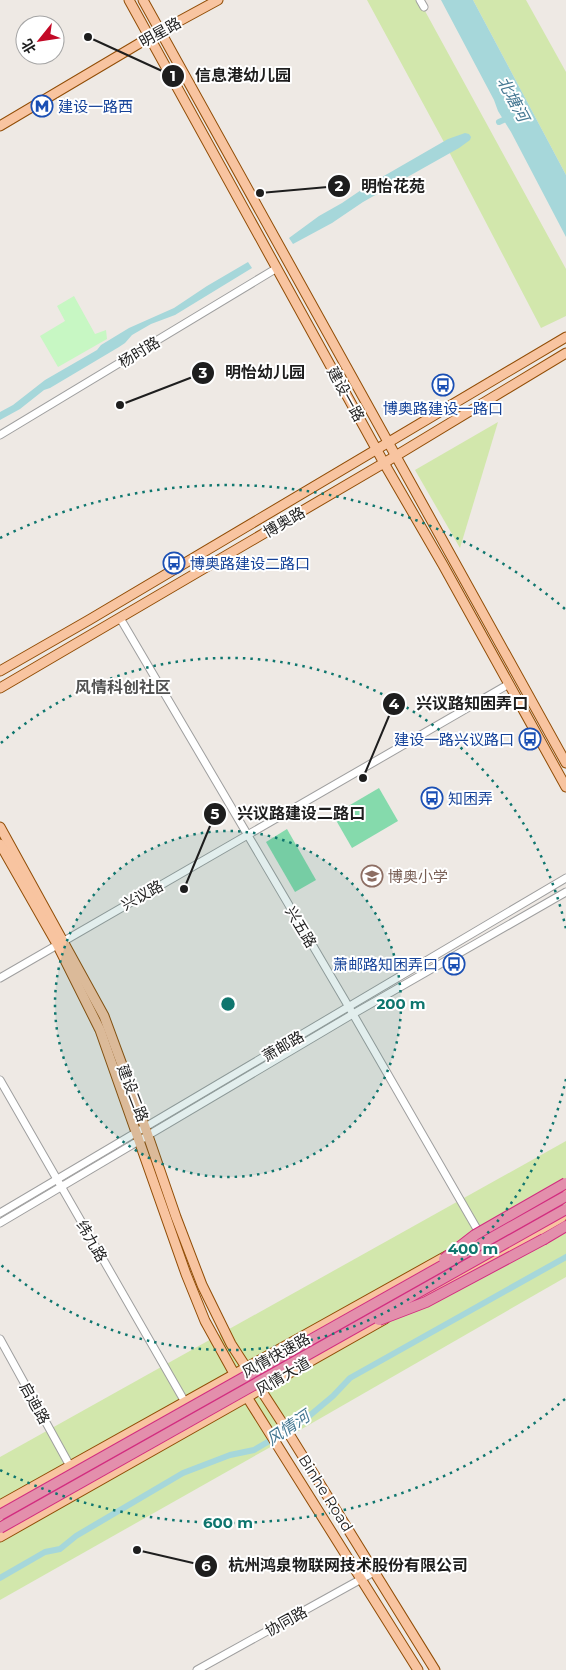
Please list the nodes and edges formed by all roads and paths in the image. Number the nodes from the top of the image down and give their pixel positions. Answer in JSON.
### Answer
{"nodes":[{"id":1,"x":130,"y":0,"type":"edge"},
{"id":2,"x":143,"y":0,"type":"edge"},
{"id":3,"x":218,"y":0,"type":"edge"},
{"id":4,"x":160,"y":32,"type":"junction"},
{"id":5,"x":150,"y":37,"type":"junction"},
{"id":6,"x":0,"y":126,"type":"edge"},
{"id":7,"x":277,"y":268,"type":"junction"},
{"id":8,"x":566,"y":337,"type":"edge"},
{"id":9,"x":566,"y":353,"type":"edge"},
{"id":10,"x":0,"y":435,"type":"edge"},
{"id":11,"x":388,"y":444,"type":"junction"},
{"id":12,"x":376,"y":450,"type":"junction"},
{"id":13,"x":395,"y":456,"type":"junction"},
{"id":14,"x":384,"y":463,"type":"junction"},
{"id":15,"x":120,"y":618,"type":"junction"},
{"id":16,"x":0,"y":670,"type":"edge"},
{"id":17,"x":519,"y":678,"type":"junction"},
{"id":18,"x":509,"y":684,"type":"junction"},
{"id":19,"x":0,"y":688,"type":"edge"},
{"id":20,"x":566,"y":763,"type":"edge"},
{"id":21,"x":566,"y":787,"type":"edge"},
{"id":22,"x":0,"y":827,"type":"edge"},
{"id":23,"x":247,"y":836,"type":"junction"},
{"id":24,"x":0,"y":844,"type":"edge"},
{"id":25,"x":566,"y":878,"type":"edge"},
{"id":26,"x":566,"y":892,"type":"edge"},
{"id":27,"x":60,"y":943,"type":"junction"},
{"id":28,"x":0,"y":978,"type":"edge"},
{"id":29,"x":351,"y":1011,"type":"junction"},
{"id":30,"x":0,"y":1080,"type":"edge"},
{"id":31,"x":147,"y":1132,"type":"junction"},
{"id":32,"x":138,"y":1136,"type":"junction"},
{"id":33,"x":566,"y":1183,"type":"edge"},
{"id":34,"x":59,"y":1184,"type":"junction"},
{"id":35,"x":566,"y":1190,"type":"edge"},
{"id":36,"x":566,"y":1196,"type":"edge"},
{"id":37,"x":566,"y":1209,"type":"edge"},
{"id":38,"x":0,"y":1213,"type":"edge"},
{"id":39,"x":566,"y":1214,"type":"edge"},
{"id":40,"x":0,"y":1223,"type":"edge"},
{"id":41,"x":566,"y":1226,"type":"edge"},
{"id":42,"x":481,"y":1236,"type":"junction"},
{"id":43,"x":411,"y":1283,"type":"junction"},
{"id":44,"x":346,"y":1333,"type":"junction"},
{"id":45,"x":0,"y":1339,"type":"edge"},
{"id":46,"x":246,"y":1368,"type":"junction"},
{"id":47,"x":234,"y":1375,"type":"junction"},
{"id":48,"x":260,"y":1390,"type":"junction"},
{"id":49,"x":247,"y":1397,"type":"junction"},
{"id":50,"x":185,"y":1402,"type":"junction"},
{"id":51,"x":70,"y":1466,"type":"junction"},
{"id":52,"x":0,"y":1505,"type":"edge"},
{"id":53,"x":0,"y":1515,"type":"edge"},
{"id":54,"x":0,"y":1528,"type":"edge"},
{"id":55,"x":0,"y":1537,"type":"edge"},
{"id":56,"x":374,"y":1572,"type":"junction"},
{"id":57,"x":361,"y":1578,"type":"junction"},
{"id":58,"x":198,"y":1670,"type":"edge"},
{"id":59,"x":418,"y":1670,"type":"edge"},
{"id":60,"x":435,"y":1670,"type":"edge"}],
"edges":[{"from":1,"to":5,"type":"main road","name":"建设一路"},
{"from":2,"to":4,"type":"main road","name":"建设一路"},
{"from":3,"to":4,"type":"main road","name":"明星路"},
{"from":4,"to":5,"type":"main road","name":"明星路"},
{"from":4,"to":11,"type":"main road","name":"建设一路"},
{"from":5,"to":6,"type":"main road","name":"明星路"},
{"from":5,"to":7,"type":"main road","name":"建设一路"},
{"from":7,"to":10,"type":"street","name":"杨时路"},
{"from":7,"to":12,"type":"main road","name":"建设一路"},
{"from":8,"to":11,"type":"main road","name":"博奥路"},
{"from":9,"to":13,"type":"main road","name":"博奥路"},
{"from":11,"to":12,"type":"main road","name":"博奥路"},
{"from":11,"to":13,"type":"main road","name":"建设一路"},
{"from":12,"to":14,"type":"main road","name":"建设一路"},
{"from":12,"to":16,"type":"main road","name":"博奥路"},
{"from":13,"to":14,"type":"main road","name":"博奥路"},
{"from":13,"to":17,"type":"main road","name":"建设一路"},
{"from":14,"to":15,"type":"main road","name":"博奥路"},
{"from":14,"to":18,"type":"main road","name":"建设一路"},
{"from":15,"to":19,"type":"main road","name":"博奥路"},
{"from":15,"to":23,"type":"street","name":"兴五路"},
{"from":17,"to":18,"type":"main road","name":"兴议路"},
{"from":17,"to":20,"type":"main road","name":"建设一路"},
{"from":18,"to":21,"type":"main road","name":"建设一路"},
{"from":18,"to":23,"type":"street","name":"兴议路"},
{"from":22,"to":27,"type":"main road","name":"建设二路"},
{"from":23,"to":27,"type":"street","name":"兴议路"},
{"from":23,"to":29,"type":"street","name":"兴五路"},
{"from":24,"to":27,"type":"main road","name":"建设二路"},
{"from":25,"to":29,"type":"street"},
{"from":26,"to":29,"type":"street"},
{"from":27,"to":28,"type":"street","name":"兴议路"},
{"from":27,"to":31,"type":"main road","name":"建设二路"},
{"from":27,"to":32,"type":"main road","name":"建设二路"},
{"from":29,"to":31,"type":"street"},
{"from":29,"to":42,"type":"street","name":"兴五路"},
{"from":30,"to":34,"type":"street","name":"纬九路"},
{"from":31,"to":32,"type":"street"},
{"from":31,"to":46,"type":"main road","name":"建设二路"},
{"from":32,"to":34,"type":"street"},
{"from":32,"to":47,"type":"main road","name":"建设二路"},
{"from":33,"to":43,"type":"highway","bridge":true},
{"from":34,"to":38,"type":"street"},
{"from":34,"to":40,"type":"street"},
{"from":34,"to":50,"type":"street","name":"纬九路"},
{"from":35,"to":42,"type":"main road","name":"风情大道"},
{"from":36,"to":43,"type":"highway","name":"风情快速路","bridge":true},
{"from":37,"to":44,"type":"highway","name":"风情快速路","bridge":true},
{"from":39,"to":48,"type":"main road","name":"风情大道"},
{"from":41,"to":44,"type":"highway","bridge":true},
{"from":42,"to":46,"type":"main road","name":"风情大道"},
{"from":43,"to":53,"type":"highway","name":"风情快速路","bridge":true},
{"from":44,"to":54,"type":"highway","name":"风情快速路","bridge":true},
{"from":45,"to":51,"type":"street","name":"启迪路"},
{"from":46,"to":47,"type":"main road","name":"风情大道"},
{"from":46,"to":48,"type":"main road","name":"Binhe Road"},
{"from":47,"to":49,"type":"main road","name":"Binhe Road"},
{"from":47,"to":50,"type":"main road","name":"风情大道"},
{"from":48,"to":49,"type":"main road","name":"风情大道"},
{"from":48,"to":56,"type":"main road","name":"Binhe Road"},
{"from":49,"to":55,"type":"main road","name":"风情大道"},
{"from":49,"to":57,"type":"main road","name":"Binhe Road"},
{"from":50,"to":51,"type":"main road","name":"风情大道"},
{"from":51,"to":52,"type":"main road","name":"风情大道"},
{"from":56,"to":57,"type":"street","name":"协同路"},
{"from":56,"to":60,"type":"main road","name":"Binhe Road"},
{"from":57,"to":58,"type":"street","name":"协同路"},
{"from":57,"to":59,"type":"main road","name":"Binhe Road"}]}
